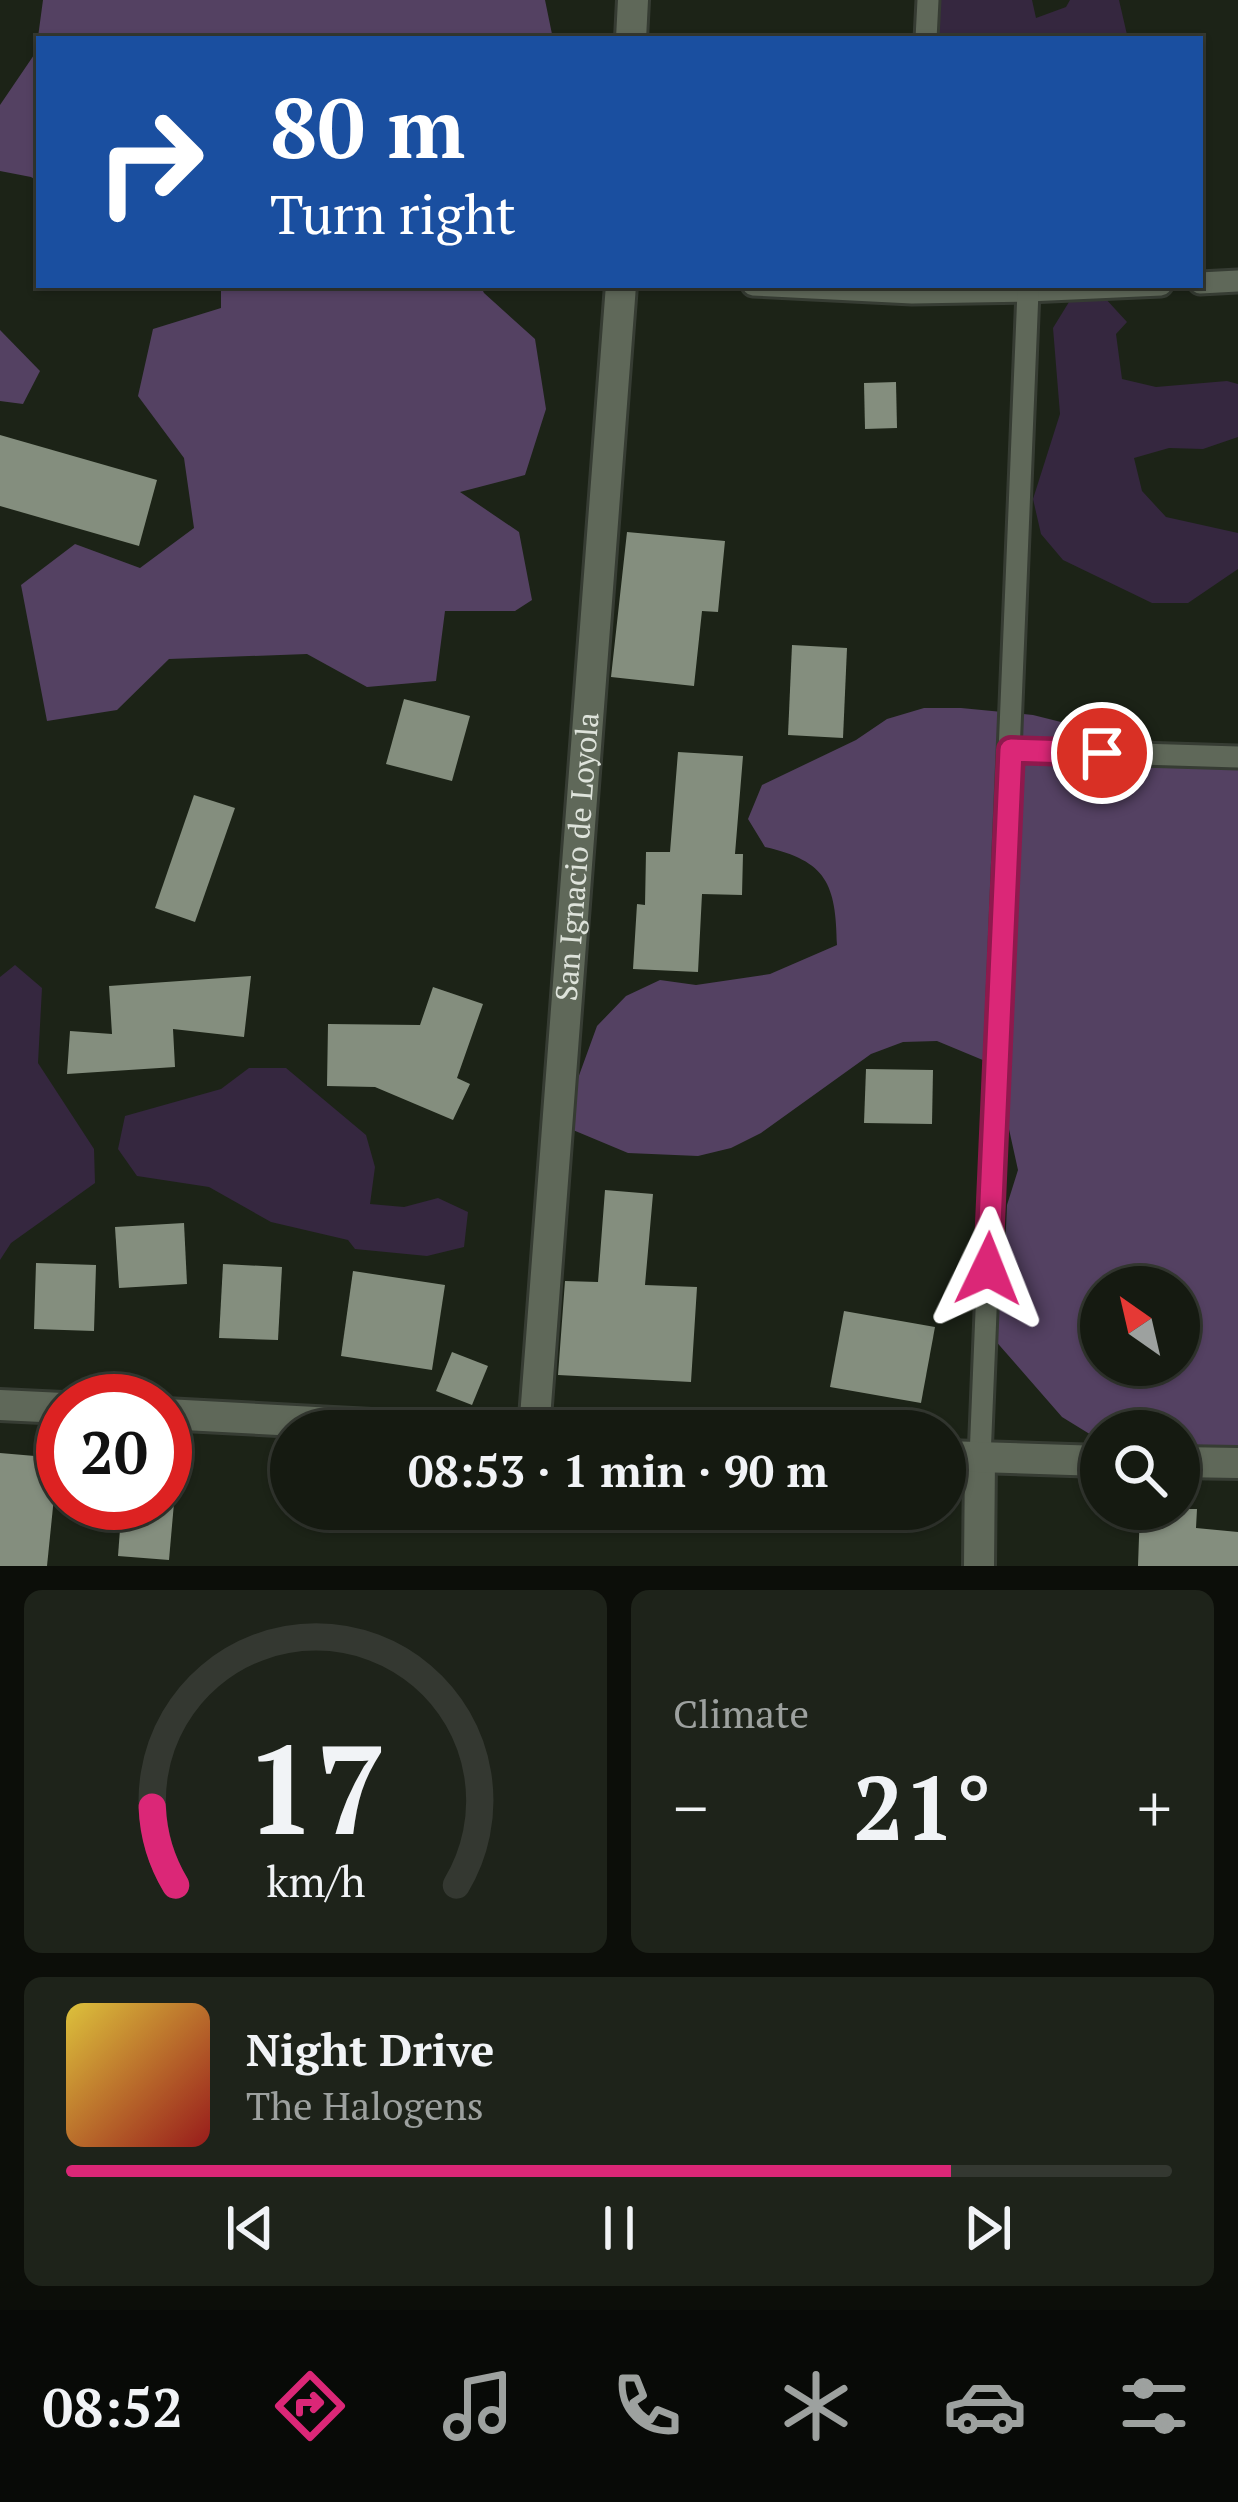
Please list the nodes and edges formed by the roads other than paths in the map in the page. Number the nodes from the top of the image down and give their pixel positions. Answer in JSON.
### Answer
{"nodes":[{"id":1,"x":633,"y":0,"type":"edge"},
{"id":2,"x":928,"y":0,"type":"edge"},
{"id":3,"x":631,"y":36,"type":"edge"},
{"id":4,"x":926,"y":36,"type":"edge"},
{"id":5,"x":1238,"y":281,"type":"edge"},
{"id":6,"x":1203,"y":283,"type":"edge"},
{"id":7,"x":621,"y":288,"type":"edge"},
{"id":8,"x":872,"y":288,"type":"edge"},
{"id":9,"x":1104,"y":288,"type":"edge"},
{"id":10,"x":912,"y":289,"type":"edge"},
{"id":11,"x":1028,"y":292,"type":"junction"},
{"id":12,"x":1011,"y":750,"type":"junction"},
{"id":13,"x":1238,"y":758,"type":"edge"},
{"id":14,"x":0,"y":1405,"type":"edge"},
{"id":15,"x":36,"y":1407,"type":"edge"},
{"id":16,"x":536,"y":1410,"type":"edge"},
{"id":17,"x":192,"y":1415,"type":"edge"},
{"id":18,"x":270,"y":1420,"type":"edge"},
{"id":19,"x":966,"y":1457,"type":"edge"},
{"id":20,"x":980,"y":1458,"type":"junction"},
{"id":21,"x":1080,"y":1460,"type":"edge"},
{"id":22,"x":1200,"y":1462,"type":"edge"},
{"id":23,"x":1238,"y":1463,"type":"edge"},
{"id":24,"x":980,"y":1566,"type":"edge"}],
"edges":[{"from":1,"to":3,"type":"street"},
{"from":2,"to":4,"type":"lane"},
{"from":5,"to":6,"type":"lane"},
{"from":7,"to":16,"type":"street","name":"San Ignacio de Loyola"},
{"from":8,"to":10,"type":"lane"},
{"from":9,"to":11,"type":"lane"},
{"from":10,"to":11,"type":"lane"},
{"from":11,"to":12,"type":"lane"},
{"from":12,"to":13,"type":"lane"},
{"from":12,"to":20,"type":"lane"},
{"from":14,"to":15,"type":"street"},
{"from":17,"to":18,"type":"street"},
{"from":19,"to":20,"type":"street"},
{"from":20,"to":21,"type":"street"},
{"from":20,"to":24,"type":"street"},
{"from":22,"to":23,"type":"street"}]}
